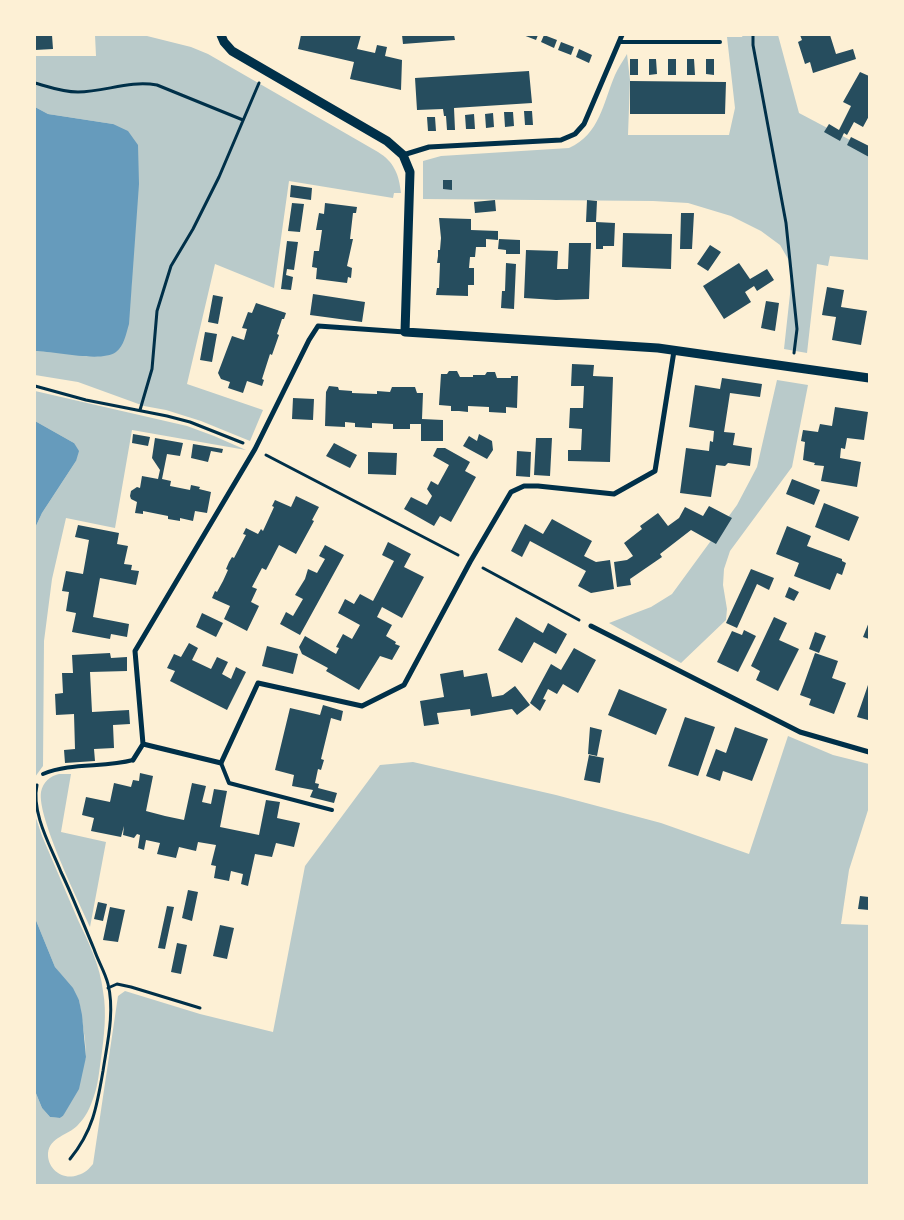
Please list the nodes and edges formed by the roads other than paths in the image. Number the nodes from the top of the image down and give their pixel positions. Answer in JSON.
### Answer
{"nodes":[{"id":1,"x":221,"y":35,"type":"edge"},
{"id":2,"x":622,"y":35,"type":"edge"},
{"id":3,"x":619,"y":42,"type":"junction"},
{"id":4,"x":720,"y":42,"type":"dead end"},
{"id":5,"x":403,"y":155,"type":"junction"},
{"id":6,"x":405,"y":332,"type":"junction"},
{"id":7,"x":674,"y":350,"type":"junction"},
{"id":8,"x":869,"y":378,"type":"edge"},
{"id":9,"x":590,"y":626,"type":"road end"},
{"id":10,"x":143,"y":744,"type":"junction"},
{"id":11,"x":869,"y":752,"type":"edge"},
{"id":12,"x":133,"y":760,"type":"joint"},
{"id":13,"x":221,"y":763,"type":"junction"},
{"id":14,"x":43,"y":774,"type":"road end"},
{"id":15,"x":332,"y":810,"type":"dead end"}],
"edges":[{"from":1,"to":5,"type":"street"},
{"from":2,"to":3,"type":"street"},
{"from":3,"to":4,"type":"lane"},
{"from":3,"to":5,"type":"street"},
{"from":5,"to":6,"type":"street"},
{"from":6,"to":7,"type":"street"},
{"from":6,"to":10,"type":"street"},
{"from":7,"to":8,"type":"street"},
{"from":7,"to":13,"type":"street"},
{"from":9,"to":11,"type":"street"},
{"from":10,"to":12,"type":"street"},
{"from":10,"to":13,"type":"street"},
{"from":12,"to":14,"type":"lane"},
{"from":13,"to":15,"type":"lane"}]}
